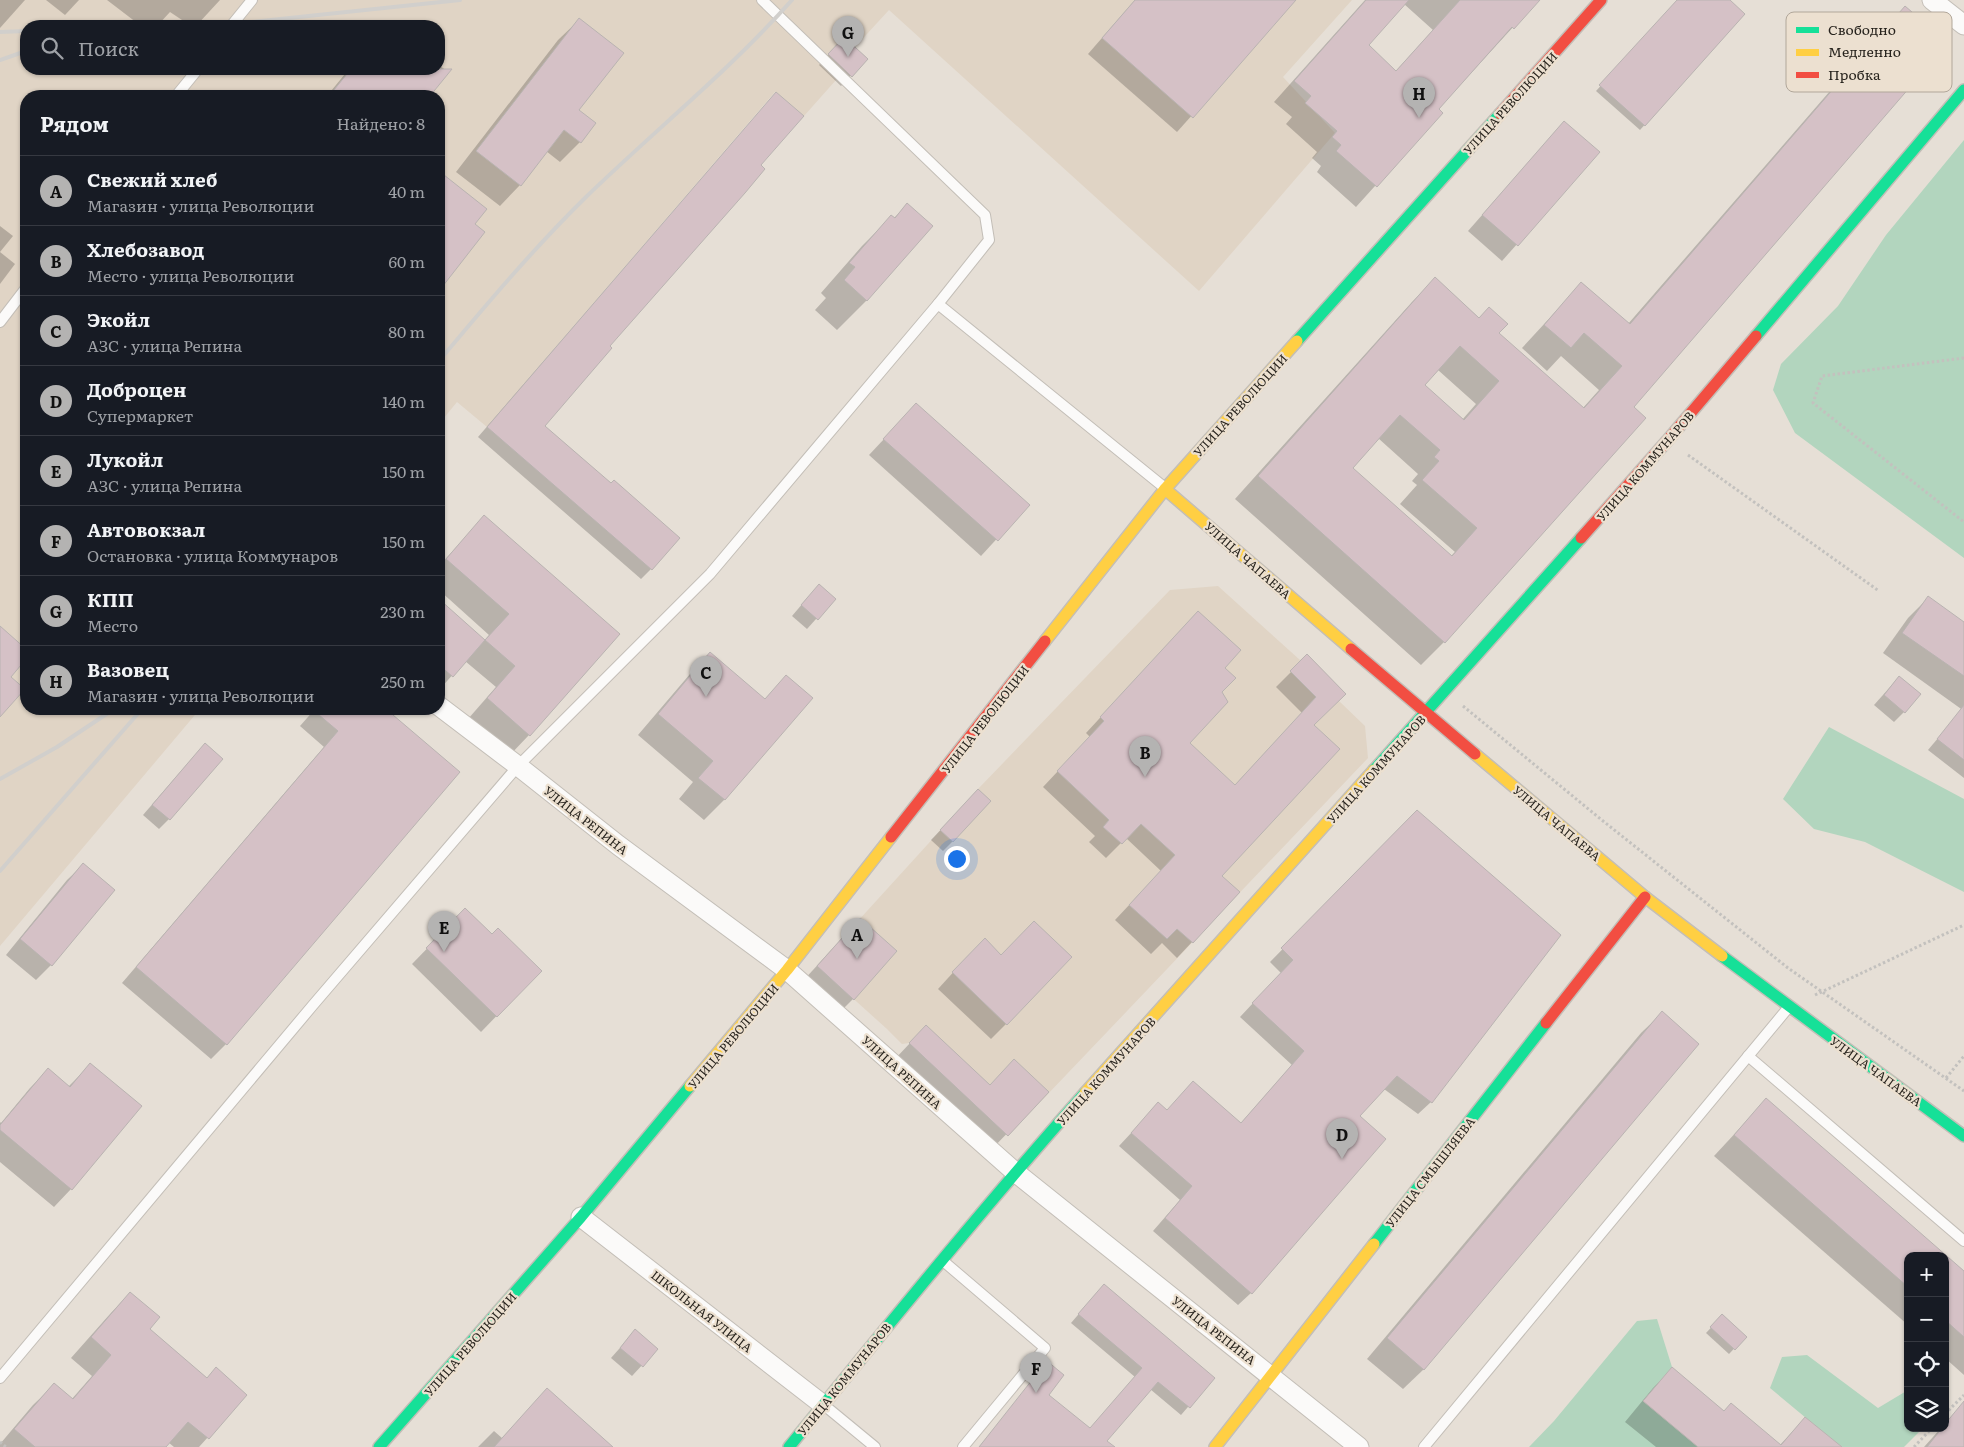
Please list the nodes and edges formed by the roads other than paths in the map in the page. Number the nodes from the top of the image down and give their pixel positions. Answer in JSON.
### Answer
{"nodes":[{"id":1,"x":252,"y":0,"type":"edge"},
{"id":2,"x":762,"y":0,"type":"edge"},
{"id":3,"x":1601,"y":0,"type":"edge"},
{"id":4,"x":1932,"y":0,"type":"edge"},
{"id":5,"x":1947,"y":12,"type":"edge"},
{"id":6,"x":1952,"y":16,"type":"edge"},
{"id":7,"x":236,"y":20,"type":"edge"},
{"id":8,"x":1964,"y":25,"type":"edge"},
{"id":9,"x":193,"y":75,"type":"edge"},
{"id":10,"x":181,"y":90,"type":"edge"},
{"id":11,"x":1964,"y":90,"type":"edge"},
{"id":12,"x":20,"y":296,"type":"edge"},
{"id":13,"x":938,"y":304,"type":"junction"},
{"id":14,"x":0,"y":322,"type":"edge"},
{"id":15,"x":1165,"y":489,"type":"junction"},
{"id":16,"x":445,"y":711,"type":"edge"},
{"id":17,"x":1426,"y":713,"type":"junction"},
{"id":18,"x":518,"y":766,"type":"junction"},
{"id":19,"x":1645,"y":897,"type":"junction"},
{"id":20,"x":787,"y":970,"type":"junction"},
{"id":21,"x":1789,"y":1007,"type":"junction"},
{"id":22,"x":1748,"y":1056,"type":"junction"},
{"id":23,"x":1964,"y":1136,"type":"edge"},
{"id":24,"x":1015,"y":1172,"type":"junction"},
{"id":25,"x":581,"y":1217,"type":"junction"},
{"id":26,"x":1964,"y":1241,"type":"edge"},
{"id":27,"x":941,"y":1260,"type":"junction"},
{"id":28,"x":1272,"y":1376,"type":"junction"},
{"id":29,"x":0,"y":1378,"type":"edge"},
{"id":30,"x":822,"y":1404,"type":"junction"},
{"id":31,"x":379,"y":1447,"type":"edge"},
{"id":32,"x":789,"y":1447,"type":"edge"},
{"id":33,"x":875,"y":1447,"type":"edge"},
{"id":34,"x":963,"y":1447,"type":"edge"},
{"id":35,"x":1215,"y":1447,"type":"edge"},
{"id":36,"x":1359,"y":1447,"type":"edge"},
{"id":37,"x":1424,"y":1447,"type":"edge"}],
"edges":[{"from":1,"to":7,"type":"lane"},
{"from":2,"to":13,"type":"lane"},
{"from":3,"to":15,"type":"street","name":"УЛИЦА РЕВОЛЮЦИИ"},
{"from":4,"to":5,"type":"street"},
{"from":6,"to":8,"type":"street"},
{"from":9,"to":10,"type":"lane"},
{"from":11,"to":17,"type":"street","name":"УЛИЦА КОММУНАРОВ"},
{"from":12,"to":14,"type":"lane"},
{"from":13,"to":15,"type":"lane"},
{"from":13,"to":18,"type":"lane"},
{"from":15,"to":17,"type":"street","name":"УЛИЦА ЧАПАЕВА"},
{"from":15,"to":20,"type":"street","name":"УЛИЦА РЕВОЛЮЦИИ"},
{"from":16,"to":18,"type":"street","name":"УЛИЦА РЕПИНА"},
{"from":17,"to":19,"type":"street","name":"УЛИЦА ЧАПАЕВА"},
{"from":17,"to":24,"type":"street","name":"УЛИЦА КОММУНАРОВ"},
{"from":18,"to":20,"type":"street","name":"УЛИЦА РЕПИНА"},
{"from":18,"to":29,"type":"lane"},
{"from":19,"to":21,"type":"street","name":"УЛИЦА ЧАПАЕВА"},
{"from":19,"to":28,"type":"street","name":"УЛИЦА СМЫШЛЯЕВА"},
{"from":20,"to":24,"type":"street","name":"УЛИЦА РЕПИНА"},
{"from":20,"to":25,"type":"street","name":"УЛИЦА РЕВОЛЮЦИИ"},
{"from":21,"to":22,"type":"lane"},
{"from":21,"to":23,"type":"street","name":"УЛИЦА ЧАПАЕВА"},
{"from":22,"to":26,"type":"lane"},
{"from":22,"to":37,"type":"lane"},
{"from":24,"to":27,"type":"street","name":"УЛИЦА КОММУНАРОВ"},
{"from":24,"to":28,"type":"street","name":"УЛИЦА РЕПИНА"},
{"from":25,"to":30,"type":"street","name":"ШКОЛЬНАЯ УЛИЦА"},
{"from":25,"to":31,"type":"street","name":"УЛИЦА РЕВОЛЮЦИИ"},
{"from":27,"to":30,"type":"street","name":"УЛИЦА КОММУНАРОВ"},
{"from":27,"to":34,"type":"lane"},
{"from":28,"to":35,"type":"street","name":"УЛИЦА СМЫШЛЯЕВА"},
{"from":28,"to":36,"type":"street","name":"УЛИЦА РЕПИНА"},
{"from":30,"to":32,"type":"street","name":"УЛИЦА КОММУНАРОВ"},
{"from":30,"to":33,"type":"lane"}]}
